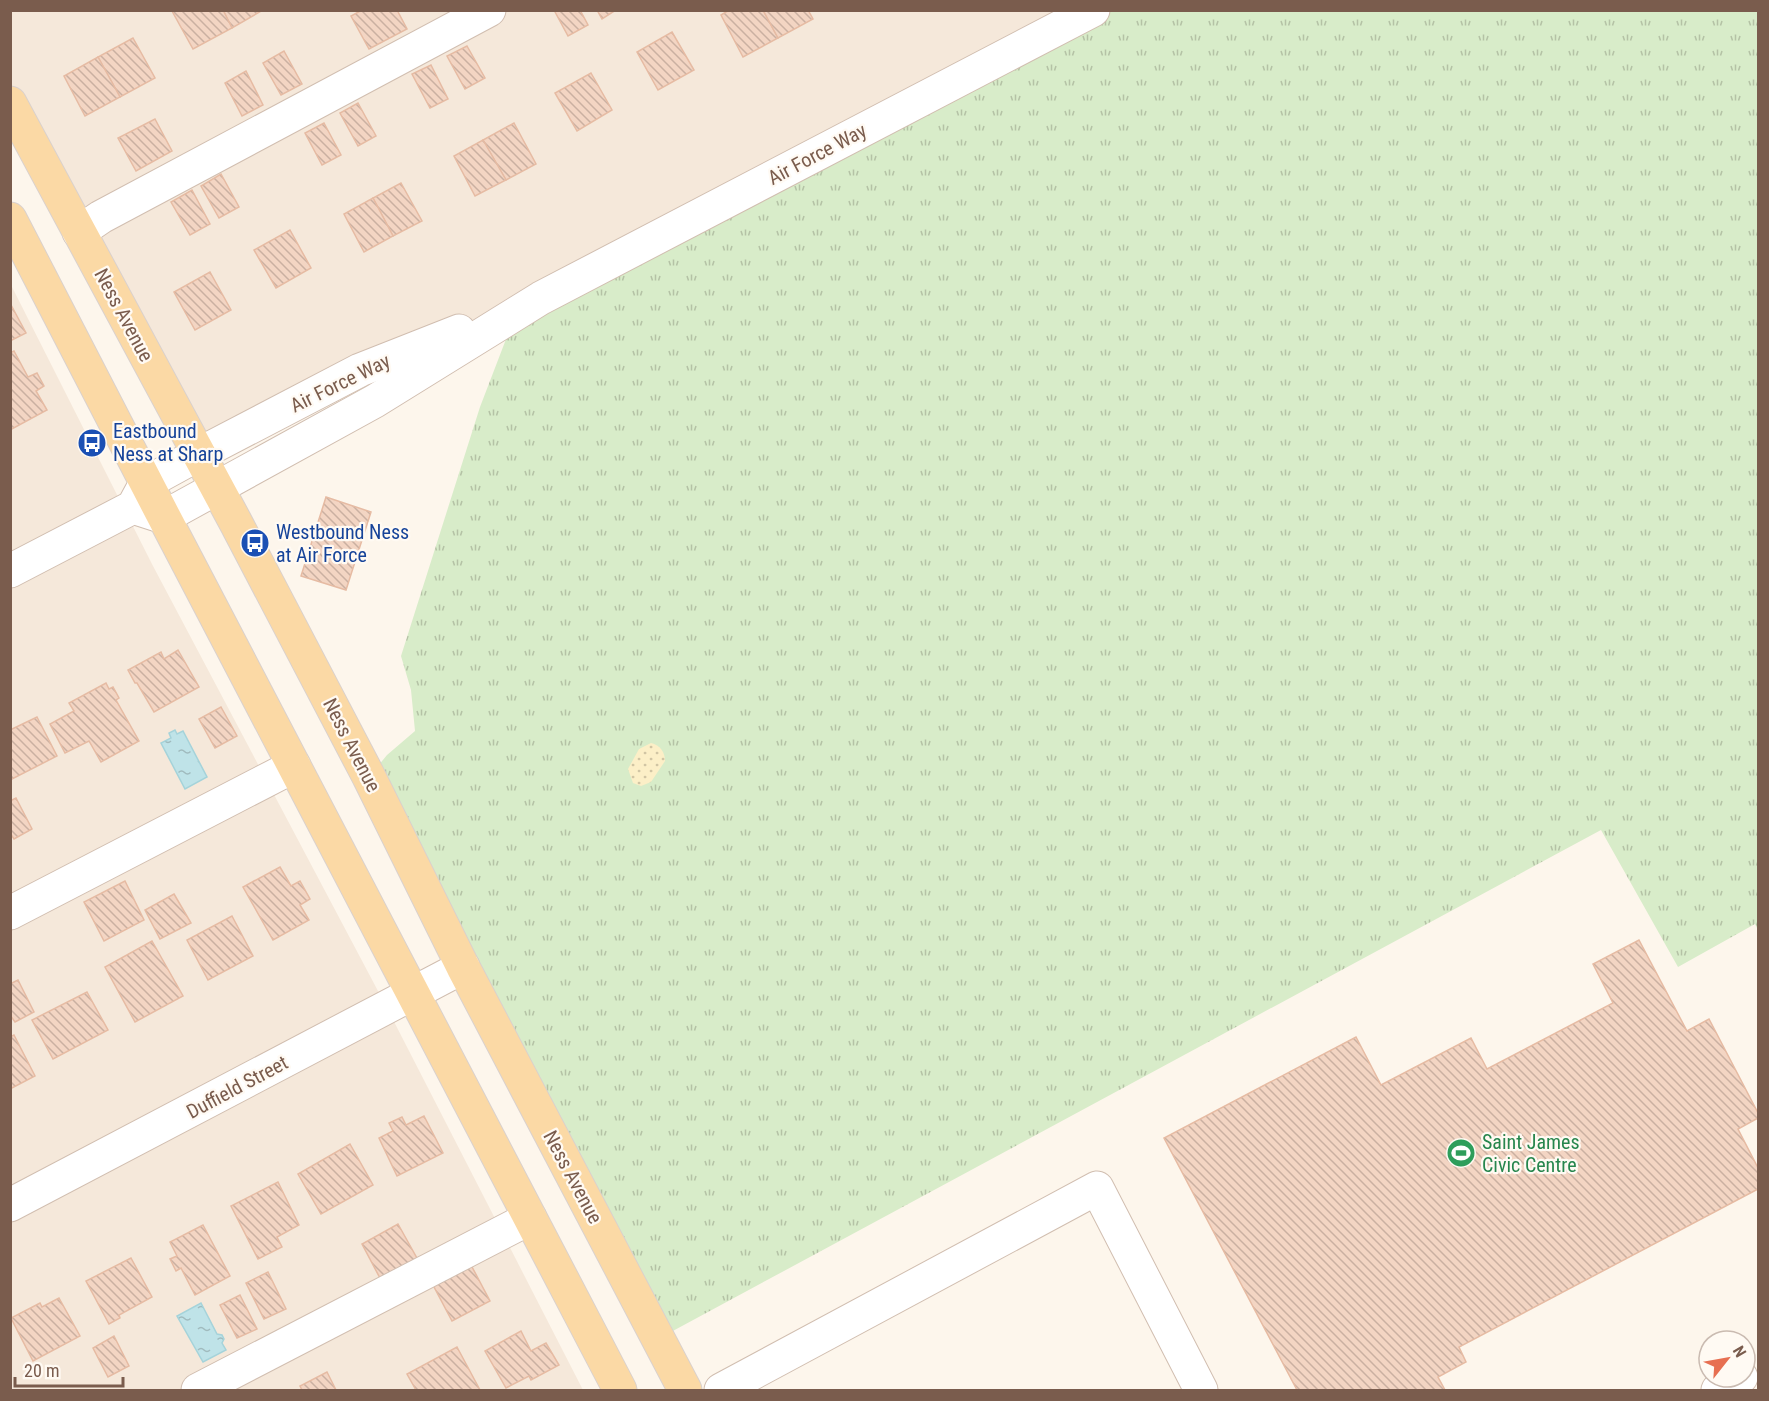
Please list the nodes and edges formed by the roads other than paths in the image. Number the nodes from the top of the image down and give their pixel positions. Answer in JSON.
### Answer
{"nodes":[{"id":1,"x":489,"y":10,"type":"edge"},
{"id":2,"x":1093,"y":10,"type":"edge"},
{"id":3,"x":10,"y":103,"type":"edge"},
{"id":4,"x":79,"y":232,"type":"junction"},
{"id":5,"x":15,"y":239,"type":"edge"},
{"id":6,"x":541,"y":298,"type":"junction"},
{"id":7,"x":199,"y":454,"type":"junction"},
{"id":8,"x":217,"y":488,"type":"junction"},
{"id":9,"x":148,"y":502,"type":"junction"},
{"id":10,"x":10,"y":572,"type":"edge"},
{"id":11,"x":294,"y":766,"type":"junction"},
{"id":12,"x":10,"y":913,"type":"edge"},
{"id":13,"x":463,"y":967,"type":"junction"},
{"id":14,"x":413,"y":994,"type":"junction"},
{"id":15,"x":10,"y":1205,"type":"edge"},
{"id":16,"x":530,"y":1218,"type":"junction"},
{"id":17,"x":198,"y":1390,"type":"edge"},
{"id":18,"x":620,"y":1390,"type":"edge"},
{"id":19,"x":685,"y":1390,"type":"edge"},
{"id":20,"x":721,"y":1390,"type":"edge"},
{"id":21,"x":1201,"y":1390,"type":"edge"}],
"edges":[{"from":1,"to":4,"type":"street"},
{"from":2,"to":6,"type":"street","name":"Air Force Way"},
{"from":3,"to":4,"type":"main road","name":"Ness Avenue"},
{"from":4,"to":7,"type":"main road","name":"Ness Avenue"},
{"from":5,"to":9,"type":"main road"},
{"from":6,"to":7,"type":"street","name":"Air Force Way"},
{"from":6,"to":8,"type":"street","name":"Air Force Way"},
{"from":7,"to":8,"type":"main road","name":"Ness Avenue"},
{"from":7,"to":9,"type":"street","name":"Air Force Way"},
{"from":8,"to":9,"type":"street","name":"Air Force Way"},
{"from":8,"to":13,"type":"main road","name":"Ness Avenue"},
{"from":9,"to":10,"type":"street"},
{"from":9,"to":11,"type":"main road"},
{"from":11,"to":12,"type":"street"},
{"from":11,"to":14,"type":"main road"},
{"from":13,"to":14,"type":"street","name":"Duffield Street"},
{"from":13,"to":19,"type":"main road","name":"Ness Avenue"},
{"from":14,"to":15,"type":"street","name":"Duffield Street"},
{"from":14,"to":16,"type":"main road"},
{"from":16,"to":17,"type":"street"},
{"from":16,"to":18,"type":"main road"},
{"from":20,"to":21,"type":"street"}]}
